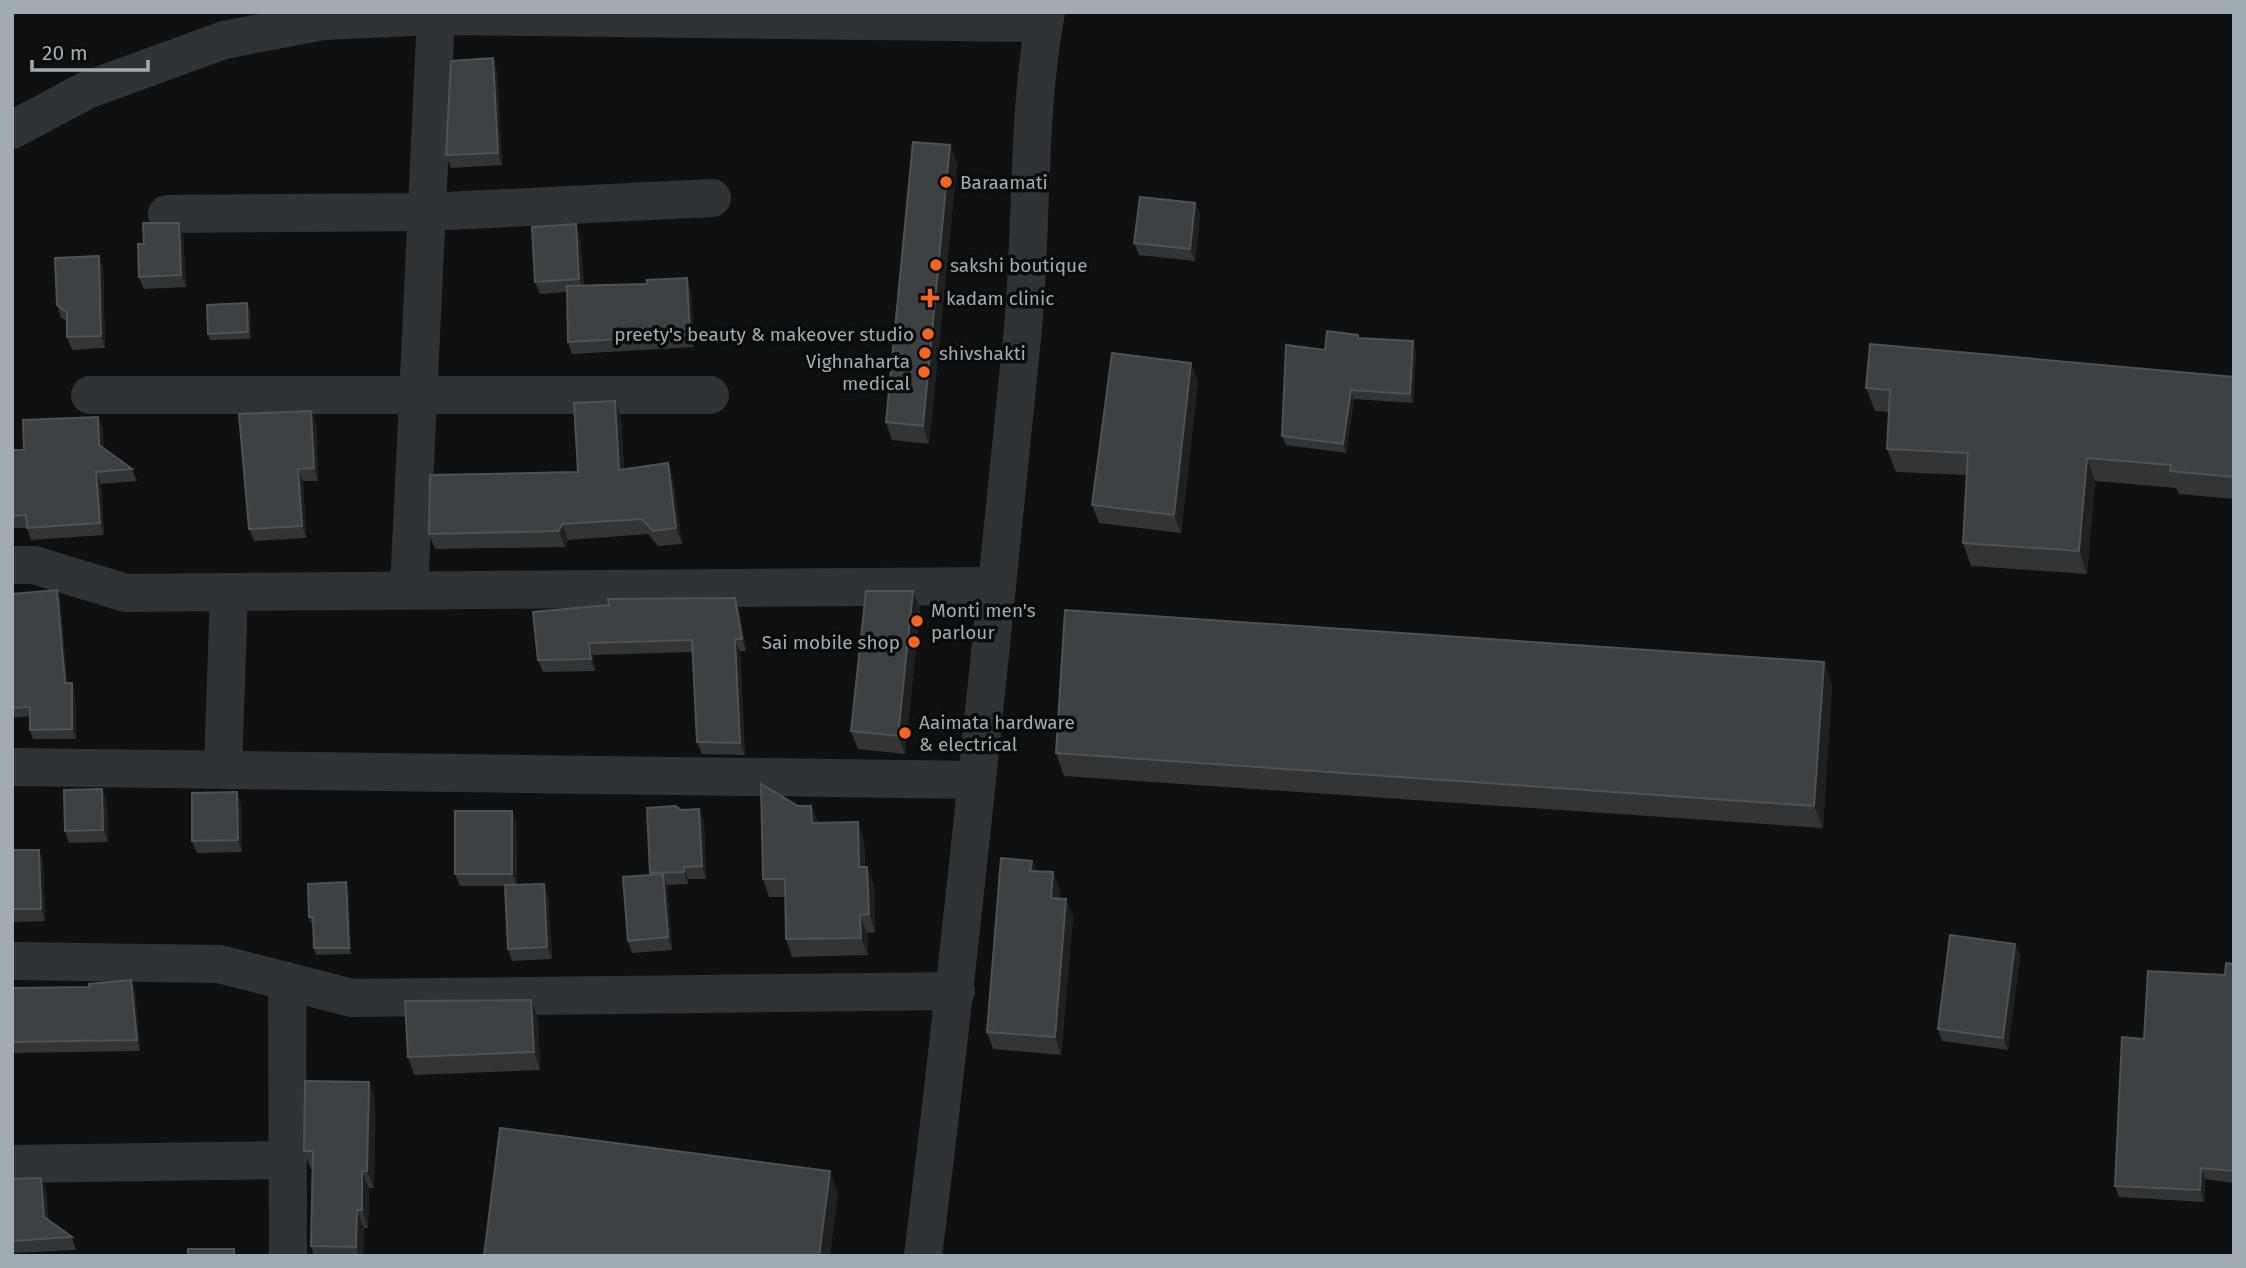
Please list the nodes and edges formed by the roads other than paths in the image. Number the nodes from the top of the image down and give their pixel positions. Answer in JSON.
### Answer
{"nodes":[{"id":1,"x":436,"y":16,"type":"junction"},
{"id":2,"x":1045,"y":18,"type":"edge"},
{"id":3,"x":12,"y":130,"type":"edge"},
{"id":4,"x":712,"y":198,"type":"dead end"},
{"id":5,"x":425,"y":212,"type":"junction"},
{"id":6,"x":167,"y":214,"type":"dead end"},
{"id":7,"x":90,"y":395,"type":"dead end"},
{"id":8,"x":418,"y":395,"type":"junction"},
{"id":9,"x":710,"y":395,"type":"dead end"},
{"id":10,"x":12,"y":565,"type":"edge"},
{"id":11,"x":997,"y":586,"type":"junction"},
{"id":12,"x":409,"y":590,"type":"junction"},
{"id":13,"x":229,"y":592,"type":"junction"},
{"id":14,"x":12,"y":767,"type":"edge"},
{"id":15,"x":223,"y":769,"type":"junction"},
{"id":16,"x":977,"y":780,"type":"junction"},
{"id":17,"x":12,"y":961,"type":"edge"},
{"id":18,"x":287,"y":981,"type":"junction"},
{"id":19,"x":956,"y":991,"type":"junction"},
{"id":20,"x":288,"y":1160,"type":"junction"},
{"id":21,"x":12,"y":1164,"type":"edge"},
{"id":22,"x":288,"y":1256,"type":"edge"},
{"id":23,"x":923,"y":1256,"type":"edge"}],
"edges":[{"from":1,"to":2,"type":"street"},
{"from":1,"to":3,"type":"street"},
{"from":1,"to":5,"type":"street"},
{"from":2,"to":11,"type":"street"},
{"from":4,"to":5,"type":"street"},
{"from":5,"to":6,"type":"street"},
{"from":5,"to":8,"type":"street"},
{"from":7,"to":8,"type":"street"},
{"from":8,"to":9,"type":"street"},
{"from":8,"to":12,"type":"street"},
{"from":10,"to":13,"type":"street"},
{"from":11,"to":12,"type":"street"},
{"from":11,"to":16,"type":"street"},
{"from":12,"to":13,"type":"street"},
{"from":13,"to":15,"type":"street"},
{"from":14,"to":15,"type":"street"},
{"from":15,"to":16,"type":"street"},
{"from":16,"to":19,"type":"street"},
{"from":17,"to":18,"type":"street"},
{"from":18,"to":19,"type":"street"},
{"from":18,"to":20,"type":"street"},
{"from":19,"to":23,"type":"street"},
{"from":20,"to":21,"type":"street"},
{"from":20,"to":22,"type":"street"}]}
